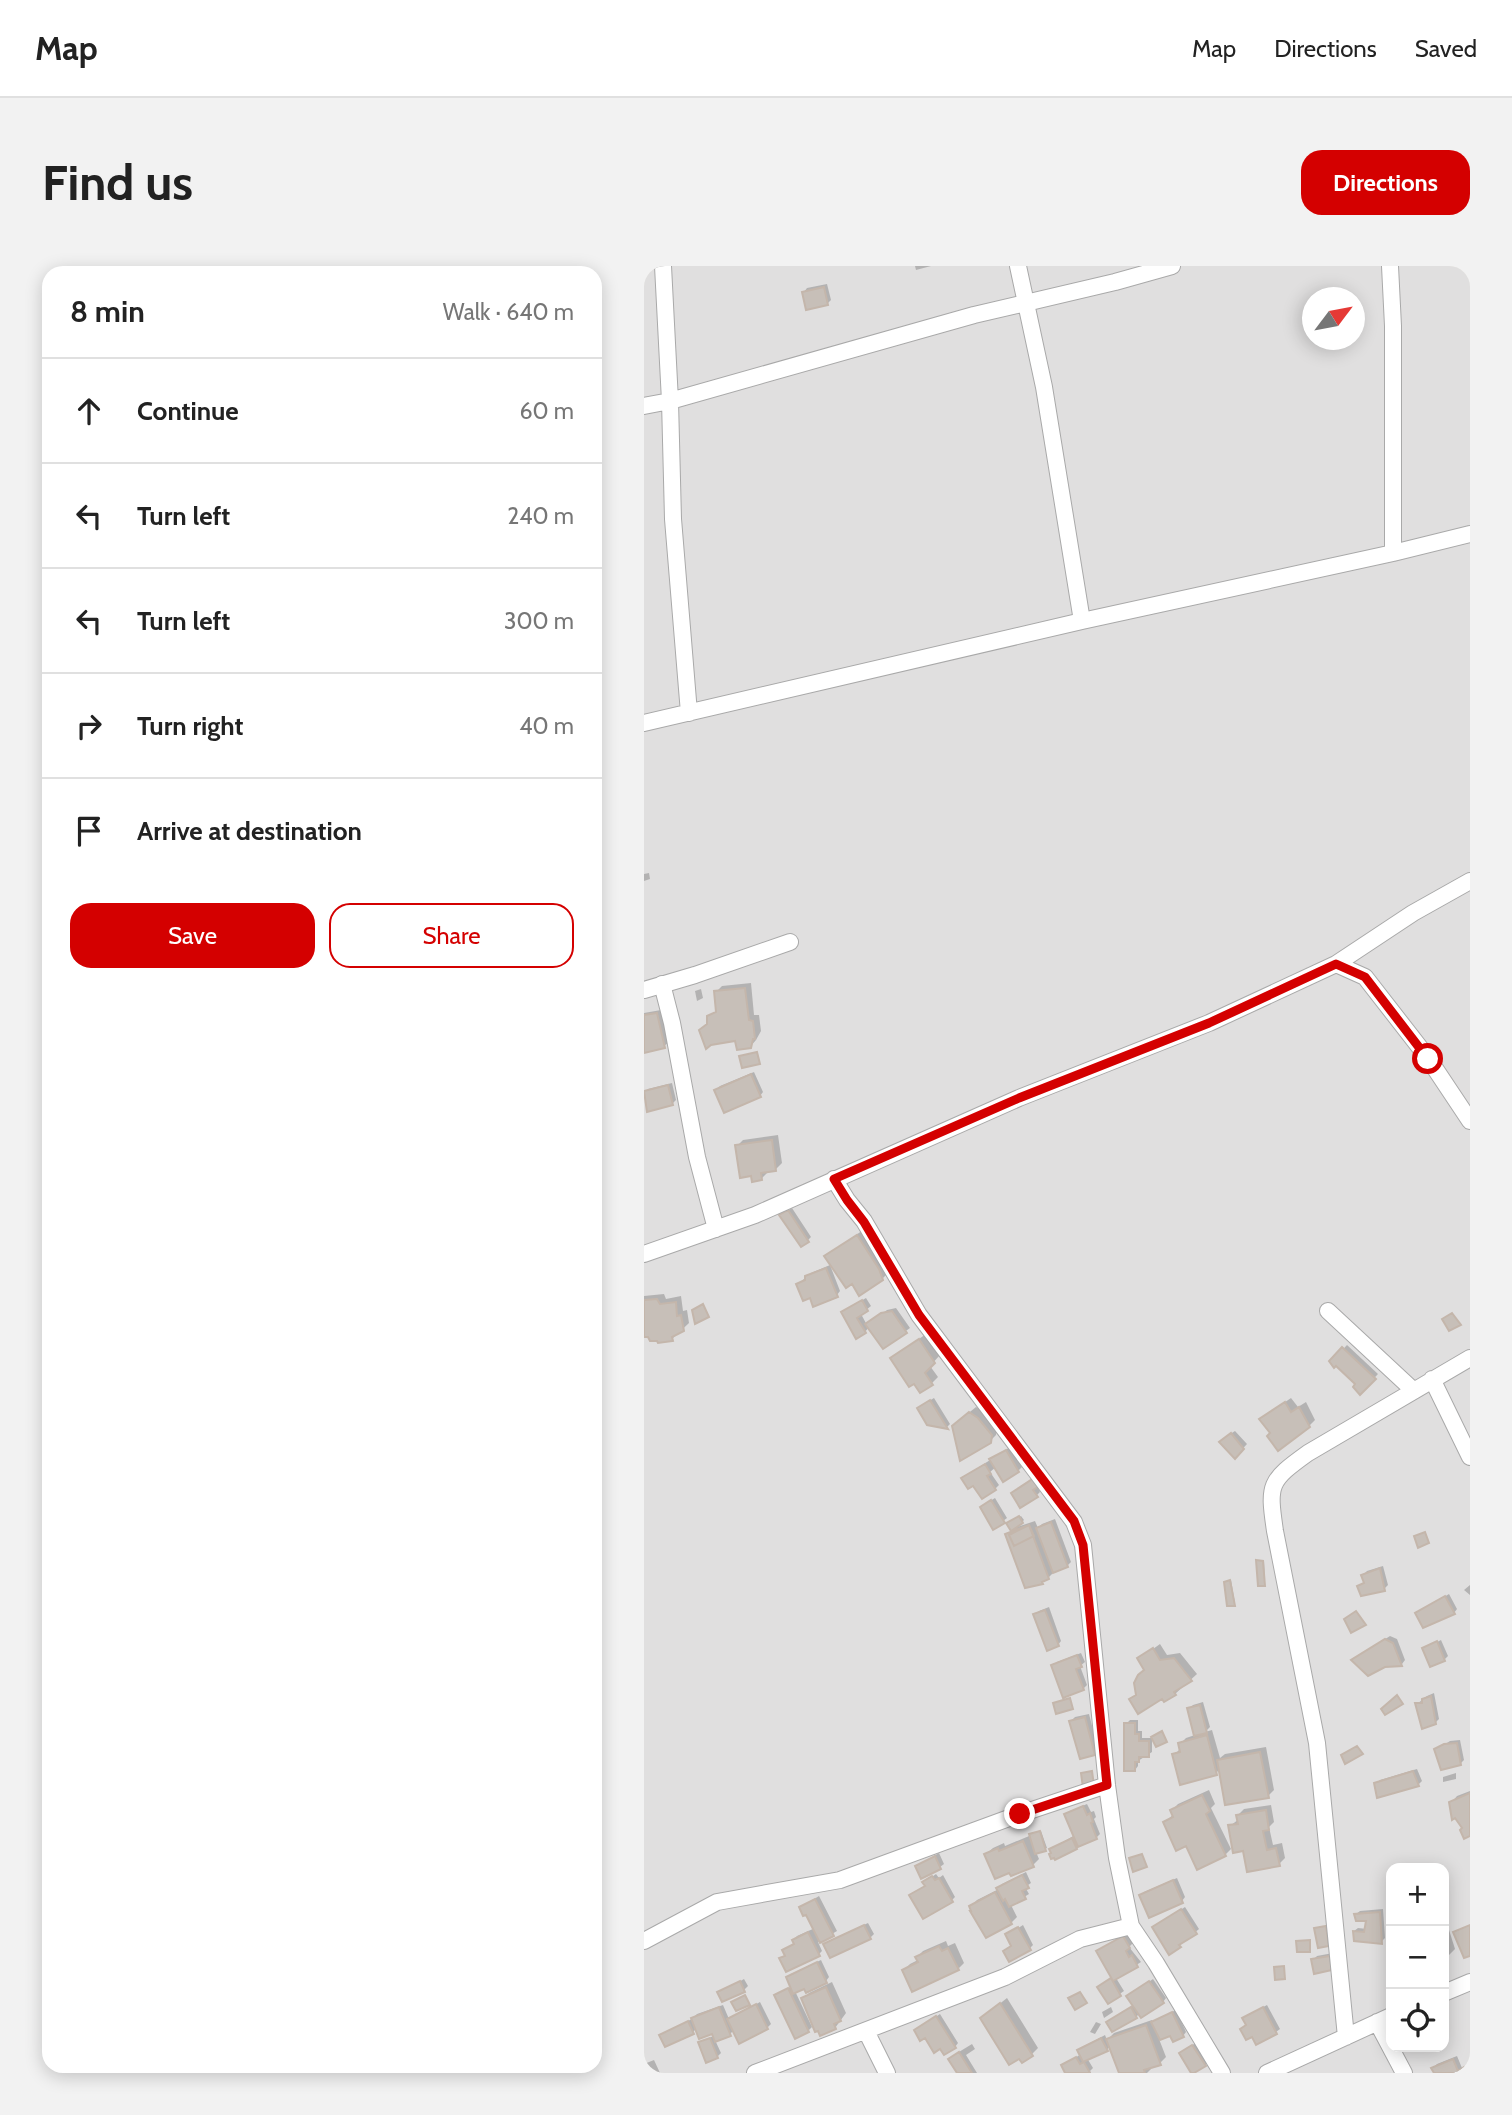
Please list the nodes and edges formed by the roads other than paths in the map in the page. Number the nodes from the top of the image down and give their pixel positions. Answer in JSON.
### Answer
{"nodes":[{"id":1,"x":663,"y":266,"type":"edge"},
{"id":2,"x":1018,"y":266,"type":"edge"},
{"id":3,"x":1172,"y":266,"type":"edge"},
{"id":4,"x":1390,"y":266,"type":"edge"},
{"id":5,"x":1024,"y":303,"type":"junction"},
{"id":6,"x":670,"y":401,"type":"junction"},
{"id":7,"x":644,"y":406,"type":"edge"},
{"id":8,"x":1470,"y":534,"type":"edge"},
{"id":9,"x":1393,"y":554,"type":"junction"},
{"id":10,"x":1082,"y":621,"type":"junction"},
{"id":11,"x":689,"y":713,"type":"junction"},
{"id":12,"x":644,"y":723,"type":"edge"},
{"id":13,"x":1470,"y":881,"type":"edge"},
{"id":14,"x":790,"y":942,"type":"dead end"},
{"id":15,"x":1366,"y":944,"type":"junction"},
{"id":16,"x":1336,"y":964,"type":"junction"},
{"id":17,"x":1365,"y":977,"type":"junction"},
{"id":18,"x":662,"y":984,"type":"junction"},
{"id":19,"x":644,"y":990,"type":"edge"},
{"id":20,"x":1470,"y":1121,"type":"edge"},
{"id":21,"x":834,"y":1179,"type":"junction"},
{"id":22,"x":716,"y":1229,"type":"junction"},
{"id":23,"x":644,"y":1254,"type":"edge"},
{"id":24,"x":1328,"y":1311,"type":"dead end"},
{"id":25,"x":1470,"y":1358,"type":"edge"},
{"id":26,"x":1432,"y":1379,"type":"junction"},
{"id":27,"x":1413,"y":1390,"type":"junction"},
{"id":28,"x":1470,"y":1457,"type":"edge"},
{"id":29,"x":1107,"y":1785,"type":"junction"},
{"id":30,"x":1131,"y":1926,"type":"junction"},
{"id":31,"x":644,"y":1941,"type":"edge"},
{"id":32,"x":1470,"y":1982,"type":"edge"},
{"id":33,"x":1449,"y":1991,"type":"edge"},
{"id":34,"x":1384,"y":2019,"type":"edge"},
{"id":35,"x":866,"y":2031,"type":"junction"},
{"id":36,"x":1346,"y":2037,"type":"junction"},
{"id":37,"x":755,"y":2073,"type":"edge"},
{"id":38,"x":887,"y":2073,"type":"edge"},
{"id":39,"x":1222,"y":2073,"type":"edge"},
{"id":40,"x":1267,"y":2073,"type":"edge"},
{"id":41,"x":1404,"y":2073,"type":"edge"}],
"edges":[{"from":1,"to":6,"type":"street"},
{"from":2,"to":5,"type":"street"},
{"from":3,"to":5,"type":"street"},
{"from":4,"to":9,"type":"street"},
{"from":5,"to":6,"type":"street"},
{"from":5,"to":10,"type":"street"},
{"from":6,"to":7,"type":"street"},
{"from":6,"to":11,"type":"street"},
{"from":8,"to":9,"type":"street"},
{"from":9,"to":10,"type":"street"},
{"from":10,"to":11,"type":"street"},
{"from":11,"to":12,"type":"street"},
{"from":13,"to":15,"type":"street"},
{"from":14,"to":18,"type":"street"},
{"from":15,"to":16,"type":"street"},
{"from":15,"to":17,"type":"street"},
{"from":16,"to":17,"type":"street"},
{"from":16,"to":21,"type":"street"},
{"from":17,"to":20,"type":"street"},
{"from":18,"to":19,"type":"street"},
{"from":18,"to":22,"type":"street"},
{"from":21,"to":22,"type":"street"},
{"from":21,"to":29,"type":"street"},
{"from":22,"to":23,"type":"street"},
{"from":24,"to":27,"type":"street"},
{"from":25,"to":26,"type":"street"},
{"from":26,"to":27,"type":"street"},
{"from":26,"to":28,"type":"street"},
{"from":27,"to":36,"type":"street"},
{"from":29,"to":30,"type":"street"},
{"from":29,"to":31,"type":"street"},
{"from":30,"to":35,"type":"street"},
{"from":30,"to":39,"type":"street"},
{"from":32,"to":33,"type":"street"},
{"from":34,"to":36,"type":"street"},
{"from":34,"to":41,"type":"street"},
{"from":35,"to":37,"type":"street"},
{"from":35,"to":38,"type":"street"},
{"from":36,"to":40,"type":"street"}]}
